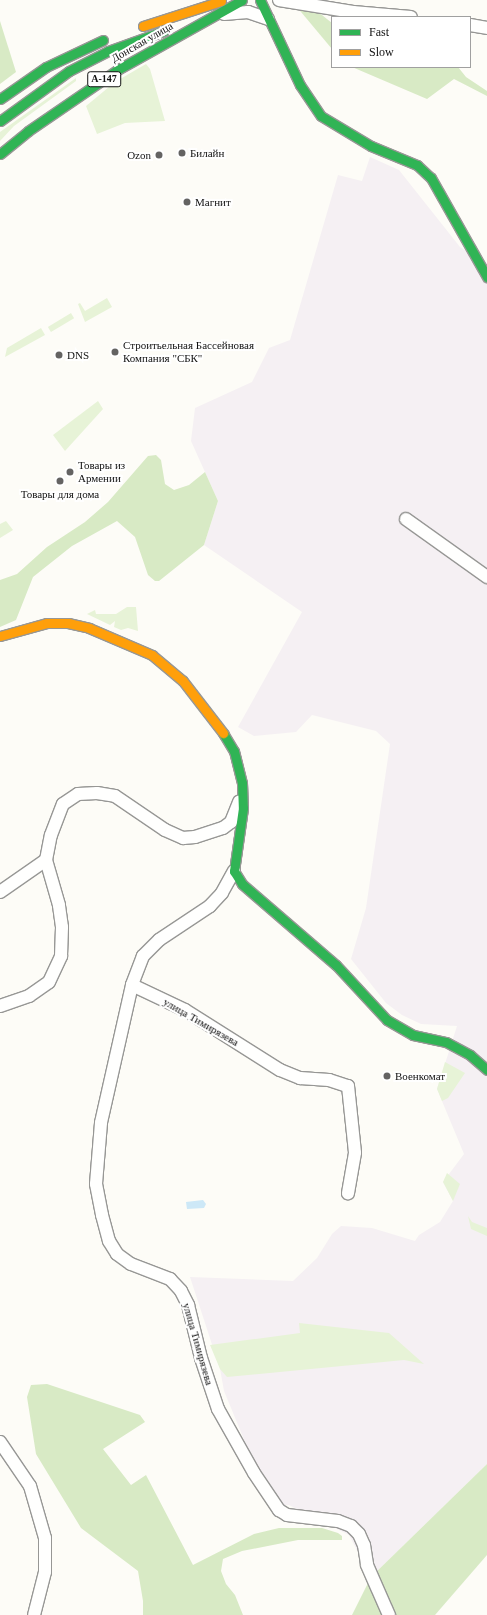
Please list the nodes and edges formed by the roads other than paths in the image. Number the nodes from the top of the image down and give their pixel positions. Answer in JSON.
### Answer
{"nodes":[{"id":1,"x":223,"y":0,"type":"edge"},
{"id":2,"x":237,"y":0,"type":"edge"},
{"id":3,"x":242,"y":0,"type":"edge"},
{"id":4,"x":260,"y":0,"type":"edge"},
{"id":5,"x":279,"y":0,"type":"edge"},
{"id":6,"x":215,"y":15,"type":"junction"},
{"id":7,"x":399,"y":16,"type":"edge"},
{"id":8,"x":268,"y":19,"type":"junction"},
{"id":9,"x":471,"y":25,"type":"edge"},
{"id":10,"x":487,"y":28,"type":"edge"},
{"id":11,"x":132,"y":30,"type":"dead end"},
{"id":12,"x":111,"y":37,"type":"dead end"},
{"id":13,"x":0,"y":99,"type":"edge"},
{"id":14,"x":0,"y":121,"type":"edge"},
{"id":15,"x":0,"y":154,"type":"edge"},
{"id":16,"x":487,"y":277,"type":"edge"},
{"id":17,"x":406,"y":519,"type":"dead end"},
{"id":18,"x":487,"y":576,"type":"edge"},
{"id":19,"x":0,"y":636,"type":"edge"},
{"id":20,"x":242,"y":783,"type":"junction"},
{"id":21,"x":46,"y":860,"type":"junction"},
{"id":22,"x":234,"y":871,"type":"junction"},
{"id":23,"x":0,"y":892,"type":"edge"},
{"id":24,"x":132,"y":985,"type":"junction"},
{"id":25,"x":0,"y":1006,"type":"edge"},
{"id":26,"x":487,"y":1070,"type":"edge"},
{"id":27,"x":348,"y":1193,"type":"dead end"},
{"id":28,"x":0,"y":1442,"type":"edge"},
{"id":29,"x":386,"y":1612,"type":"edge"},
{"id":30,"x":34,"y":1615,"type":"edge"}],
"edges":[{"from":1,"to":11,"type":"street"},
{"from":2,"to":14,"type":"street","number":"А-147"},
{"from":3,"to":6,"type":"street","name":"Донская улица","number":"А-147"},
{"from":4,"to":8,"type":"street"},
{"from":5,"to":7,"type":"street"},
{"from":6,"to":8,"type":"street"},
{"from":6,"to":15,"type":"street","name":"Донская улица","number":"А-147"},
{"from":8,"to":16,"type":"street"},
{"from":9,"to":10,"type":"street"},
{"from":12,"to":13,"type":"street"},
{"from":17,"to":18,"type":"street"},
{"from":19,"to":20,"type":"street","name":"улица Тимирязева"},
{"from":20,"to":21,"type":"street","name":"улица Тимирязева"},
{"from":20,"to":22,"type":"street","name":"улица Тимирязева"},
{"from":21,"to":23,"type":"street"},
{"from":21,"to":25,"type":"street"},
{"from":22,"to":24,"type":"street","name":"улица Тимирязева"},
{"from":22,"to":26,"type":"street"},
{"from":24,"to":27,"type":"street","name":"улица Тимирязева"},
{"from":24,"to":29,"type":"street","name":"улица Тимирязева"},
{"from":28,"to":30,"type":"street"}]}
